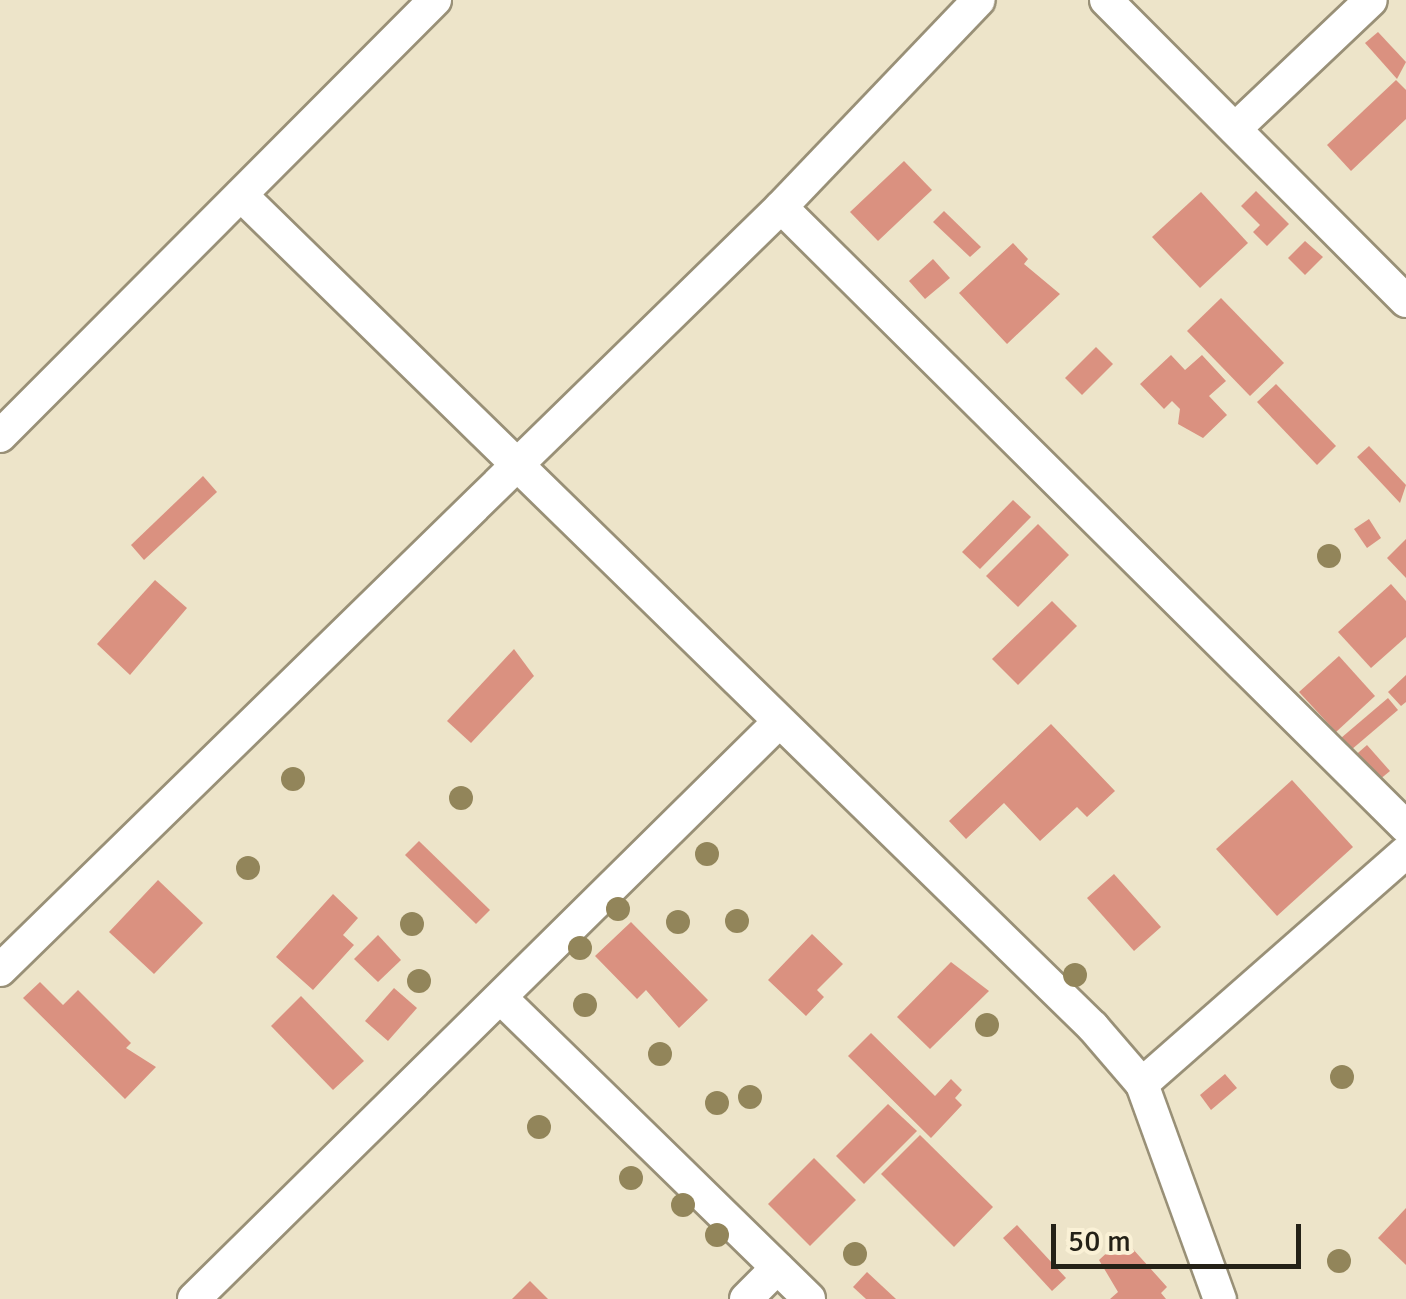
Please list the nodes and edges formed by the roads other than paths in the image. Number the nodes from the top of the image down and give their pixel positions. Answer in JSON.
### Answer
{"nodes":[{"id":1,"x":436,"y":0,"type":"edge"},
{"id":2,"x":979,"y":0,"type":"edge"},
{"id":3,"x":1106,"y":0,"type":"edge"},
{"id":4,"x":1371,"y":0,"type":"edge"},
{"id":5,"x":1234,"y":128,"type":"junction"},
{"id":6,"x":241,"y":195,"type":"junction"},
{"id":7,"x":781,"y":208,"type":"junction"},
{"id":8,"x":1406,"y":301,"type":"edge"},
{"id":9,"x":0,"y":436,"type":"edge"},
{"id":10,"x":516,"y":466,"type":"junction"},
{"id":11,"x":779,"y":722,"type":"junction"},
{"id":12,"x":1406,"y":827,"type":"edge"},
{"id":13,"x":1406,"y":852,"type":"edge"},
{"id":14,"x":0,"y":970,"type":"edge"},
{"id":15,"x":502,"y":999,"type":"junction"},
{"id":16,"x":1142,"y":1084,"type":"junction"},
{"id":17,"x":778,"y":1268,"type":"junction"},
{"id":18,"x":194,"y":1299,"type":"edge"},
{"id":19,"x":746,"y":1299,"type":"edge"},
{"id":20,"x":809,"y":1299,"type":"edge"},
{"id":21,"x":1220,"y":1299,"type":"edge"}],
"edges":[{"from":1,"to":6,"type":"street"},
{"from":2,"to":7,"type":"street"},
{"from":3,"to":5,"type":"street"},
{"from":4,"to":5,"type":"street"},
{"from":5,"to":8,"type":"street"},
{"from":6,"to":9,"type":"street"},
{"from":6,"to":10,"type":"street"},
{"from":7,"to":10,"type":"street"},
{"from":7,"to":12,"type":"street"},
{"from":10,"to":11,"type":"street"},
{"from":10,"to":14,"type":"street"},
{"from":11,"to":15,"type":"street"},
{"from":11,"to":16,"type":"street"},
{"from":13,"to":16,"type":"street"},
{"from":15,"to":17,"type":"street"},
{"from":15,"to":18,"type":"street"},
{"from":16,"to":21,"type":"street"},
{"from":17,"to":19,"type":"street"},
{"from":17,"to":20,"type":"street"}]}
